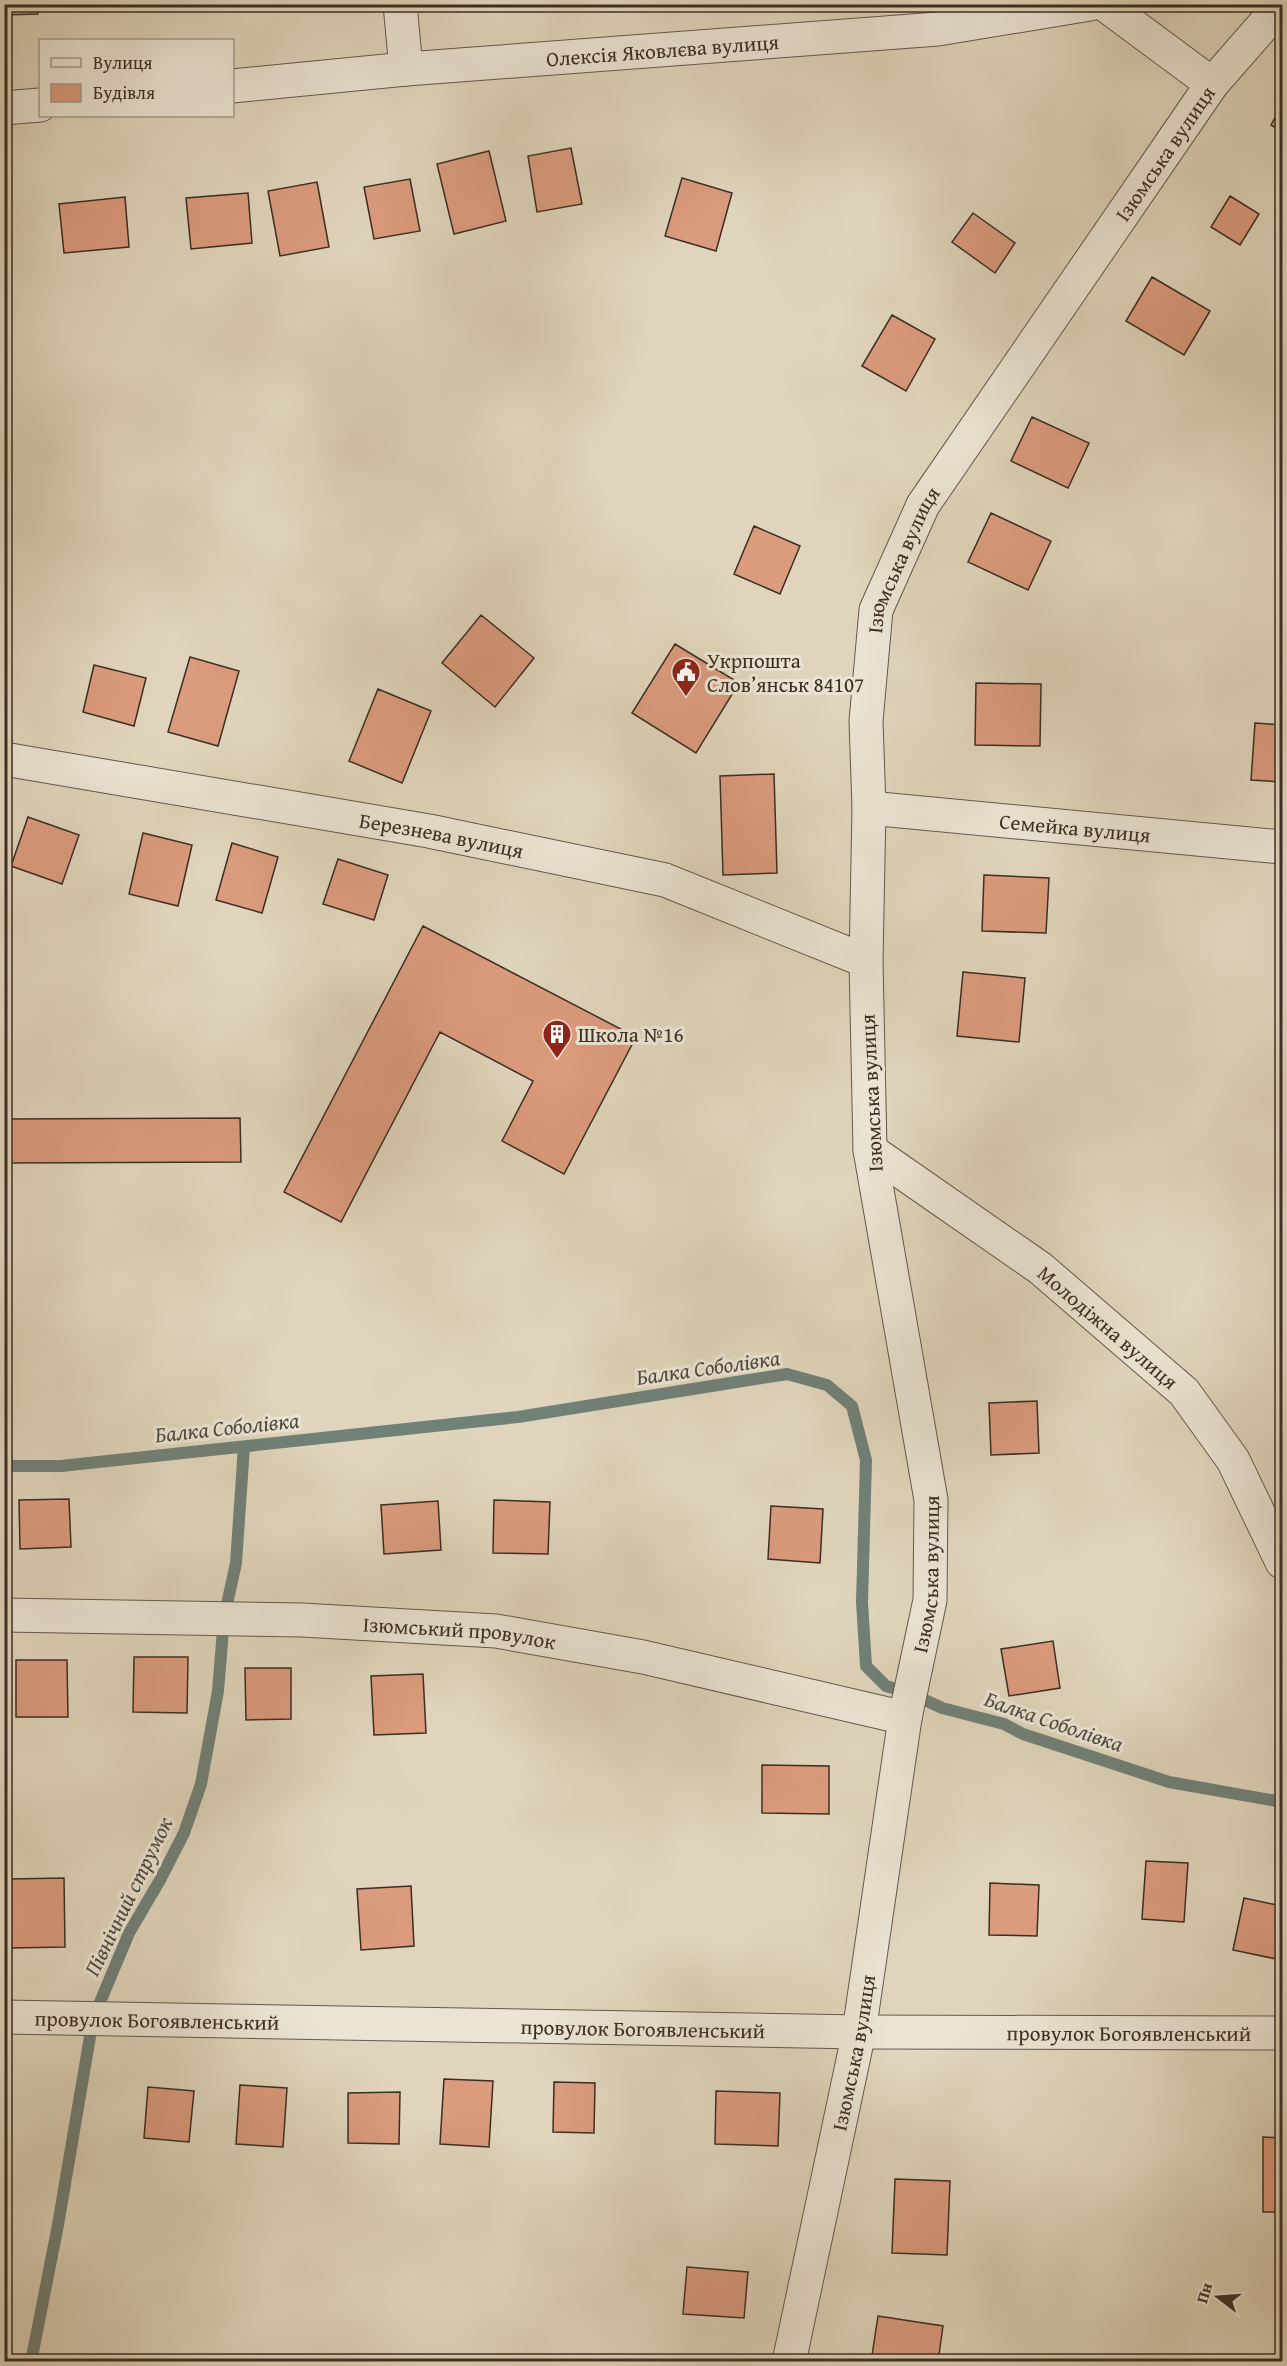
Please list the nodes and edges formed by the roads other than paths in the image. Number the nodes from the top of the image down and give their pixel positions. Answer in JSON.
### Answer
{"nodes":[{"id":1,"x":400,"y":4,"type":"edge"},
{"id":2,"x":1090,"y":4,"type":"edge"},
{"id":3,"x":1104,"y":4,"type":"edge"},
{"id":4,"x":1282,"y":4,"type":"edge"},
{"id":5,"x":406,"y":69,"type":"junction"},
{"id":6,"x":1212,"y":84,"type":"junction"},
{"id":7,"x":234,"y":86,"type":"edge"},
{"id":8,"x":39,"y":105,"type":"edge"},
{"id":9,"x":4,"y":108,"type":"edge"},
{"id":10,"x":4,"y":759,"type":"edge"},
{"id":11,"x":869,"y":808,"type":"junction"},
{"id":12,"x":1282,"y":847,"type":"edge"},
{"id":13,"x":866,"y":961,"type":"junction"},
{"id":14,"x":870,"y":1150,"type":"junction"},
{"id":15,"x":1282,"y":1562,"type":"edge"},
{"id":16,"x":4,"y":1614,"type":"edge"},
{"id":17,"x":905,"y":1718,"type":"junction"},
{"id":18,"x":4,"y":2017,"type":"edge"},
{"id":19,"x":859,"y":2032,"type":"junction"},
{"id":20,"x":1282,"y":2033,"type":"edge"},
{"id":21,"x":786,"y":2358,"type":"edge"}],
"edges":[{"from":1,"to":5,"type":"street"},
{"from":2,"to":5,"type":"street","name":"Олексія Яковлєва вулиця"},
{"from":3,"to":6,"type":"street"},
{"from":4,"to":6,"type":"street","name":"Ізюмська вулиця"},
{"from":5,"to":7,"type":"street","name":"Олексія Яковлєва вулиця"},
{"from":6,"to":11,"type":"street","name":"Ізюмська вулиця"},
{"from":8,"to":9,"type":"street"},
{"from":10,"to":13,"type":"street","name":"Березнева вулиця"},
{"from":11,"to":12,"type":"street","name":"Семейка вулиця"},
{"from":11,"to":13,"type":"street","name":"Ізюмська вулиця"},
{"from":13,"to":14,"type":"street","name":"Ізюмська вулиця"},
{"from":14,"to":15,"type":"street","name":"Молодіжна вулиця"},
{"from":14,"to":17,"type":"street","name":"Ізюмська вулиця"},
{"from":16,"to":17,"type":"street","name":"Ізюмський провулок"},
{"from":17,"to":19,"type":"street","name":"Ізюмська вулиця"},
{"from":18,"to":19,"type":"street","name":"провулок Богоявленський"},
{"from":19,"to":20,"type":"street","name":"провулок Богоявленський"},
{"from":19,"to":21,"type":"street","name":"Ізюмська вулиця"}]}
